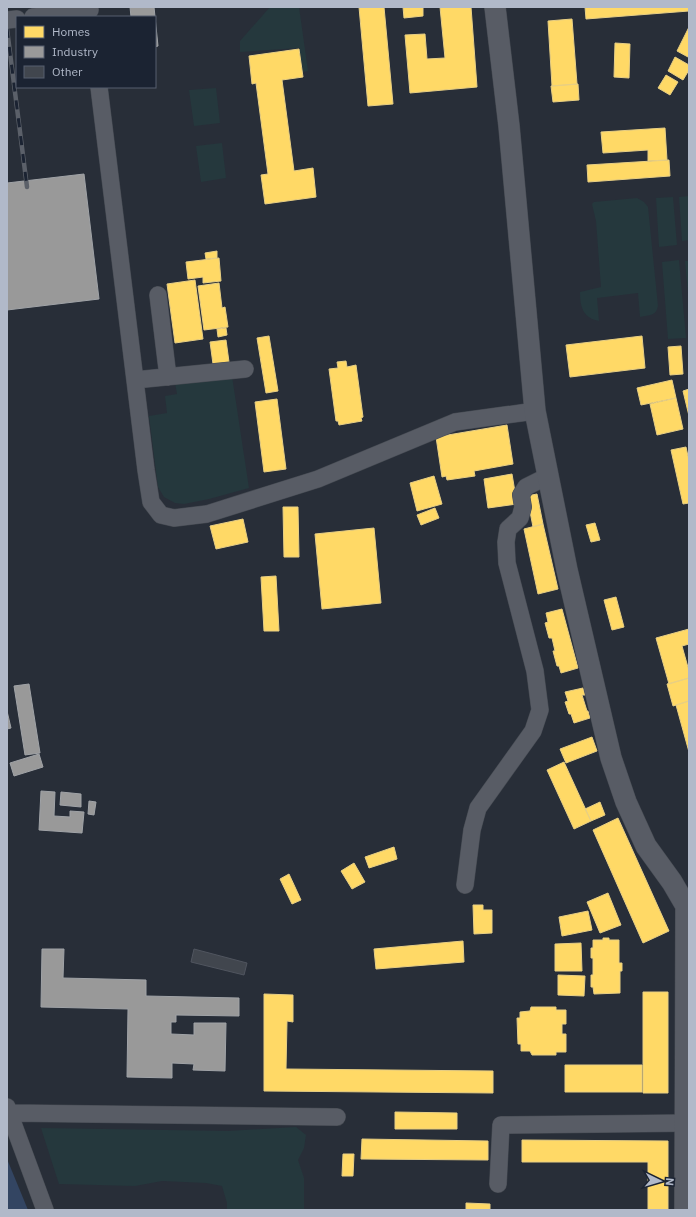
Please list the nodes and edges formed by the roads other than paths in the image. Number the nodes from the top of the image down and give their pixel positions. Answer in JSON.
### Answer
{"nodes":[{"id":1,"x":495,"y":7,"type":"edge"},
{"id":2,"x":90,"y":11,"type":"edge"},
{"id":3,"x":42,"y":16,"type":"edge"},
{"id":4,"x":99,"y":88,"type":"edge"},
{"id":5,"x":158,"y":295,"type":"dead end"},
{"id":6,"x":245,"y":369,"type":"dead end"},
{"id":7,"x":168,"y":377,"type":"junction"},
{"id":8,"x":135,"y":380,"type":"junction"},
{"id":9,"x":535,"y":411,"type":"junction"},
{"id":10,"x":548,"y":476,"type":"junction"},
{"id":11,"x":465,"y":886,"type":"dead end"},
{"id":12,"x":688,"y":906,"type":"edge"},
{"id":13,"x":9,"y":1110,"type":"edge"},
{"id":14,"x":337,"y":1117,"type":"dead end"},
{"id":15,"x":687,"y":1123,"type":"edge"},
{"id":16,"x":498,"y":1184,"type":"dead end"},
{"id":17,"x":45,"y":1210,"type":"edge"},
{"id":18,"x":685,"y":1210,"type":"edge"}],
"edges":[{"from":1,"to":9,"type":"street"},
{"from":2,"to":3,"type":"street"},
{"from":4,"to":8,"type":"street"},
{"from":5,"to":7,"type":"street"},
{"from":6,"to":7,"type":"street"},
{"from":7,"to":8,"type":"street"},
{"from":8,"to":9,"type":"street"},
{"from":9,"to":10,"type":"street"},
{"from":10,"to":11,"type":"street"},
{"from":10,"to":12,"type":"street"},
{"from":12,"to":15,"type":"street"},
{"from":13,"to":14,"type":"street"},
{"from":13,"to":17,"type":"street"},
{"from":15,"to":16,"type":"street"},
{"from":15,"to":18,"type":"street"}]}
